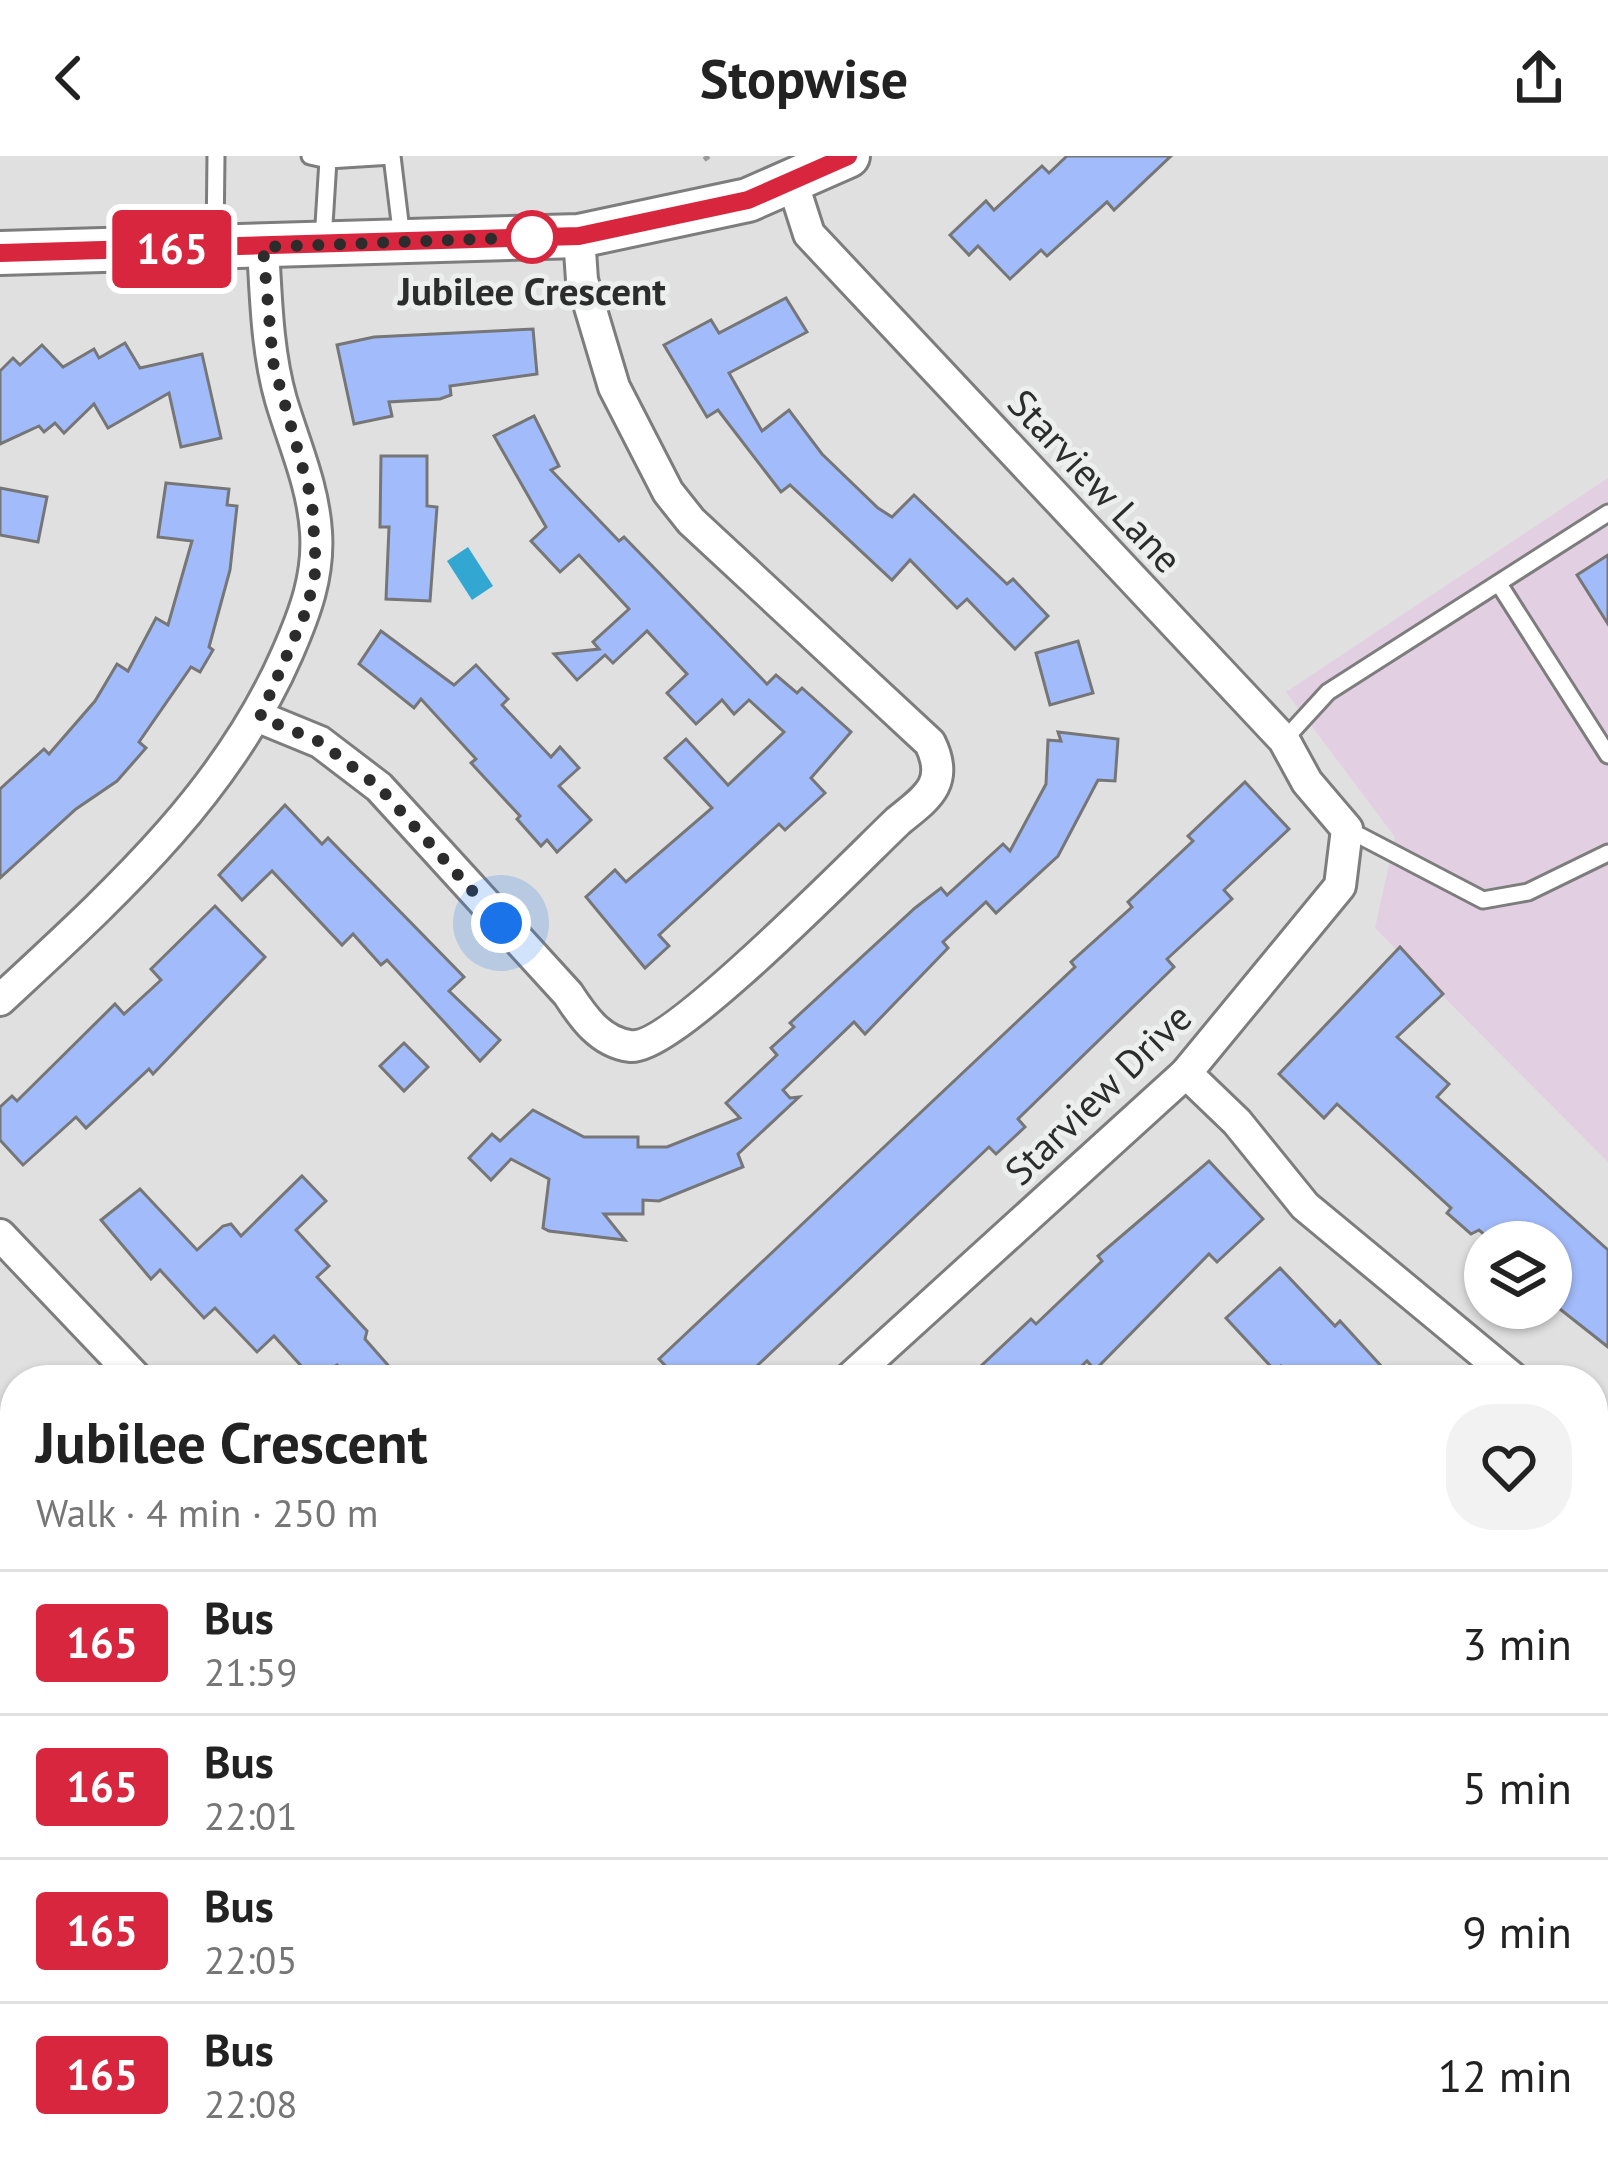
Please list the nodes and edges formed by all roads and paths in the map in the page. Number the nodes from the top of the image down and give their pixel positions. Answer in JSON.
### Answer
{"nodes":[{"id":1,"x":216,"y":156,"type":"edge"},
{"id":2,"x":310,"y":156,"type":"edge"},
{"id":3,"x":848,"y":156,"type":"edge"},
{"id":4,"x":328,"y":160,"type":"junction"},
{"id":5,"x":793,"y":184,"type":"junction"},
{"id":6,"x":579,"y":236,"type":"junction"},
{"id":7,"x":402,"y":242,"type":"junction"},
{"id":8,"x":322,"y":245,"type":"junction"},
{"id":9,"x":263,"y":247,"type":"junction"},
{"id":10,"x":215,"y":248,"type":"junction"},
{"id":11,"x":0,"y":254,"type":"edge"},
{"id":12,"x":1608,"y":514,"type":"edge"},
{"id":13,"x":1499,"y":584,"type":"junction"},
{"id":14,"x":260,"y":717,"type":"junction"},
{"id":15,"x":1284,"y":740,"type":"junction"},
{"id":16,"x":1608,"y":755,"type":"edge"},
{"id":17,"x":1347,"y":829,"type":"junction"},
{"id":18,"x":1608,"y":853,"type":"edge"},
{"id":19,"x":0,"y":1000,"type":"edge"},
{"id":20,"x":1186,"y":1073,"type":"junction"},
{"id":21,"x":0,"y":1234,"type":"edge"},
{"id":22,"x":124,"y":1365,"type":"edge"},
{"id":23,"x":865,"y":1365,"type":"edge"},
{"id":24,"x":1497,"y":1365,"type":"edge"}],
"edges":[{"from":1,"to":10,"type":"lane"},
{"from":2,"to":4,"type":"lane"},
{"from":3,"to":5,"type":"main road"},
{"from":4,"to":7,"type":"lane"},
{"from":4,"to":8,"type":"lane"},
{"from":5,"to":6,"type":"main road"},
{"from":5,"to":15,"type":"street","name":"Starview Lane"},
{"from":6,"to":7,"type":"main road"},
{"from":6,"to":14,"type":"street"},
{"from":7,"to":8,"type":"main road"},
{"from":8,"to":9,"type":"main road"},
{"from":9,"to":10,"type":"main road"},
{"from":9,"to":14,"type":"street"},
{"from":10,"to":11,"type":"main road"},
{"from":12,"to":13,"type":"lane"},
{"from":13,"to":15,"type":"lane"},
{"from":13,"to":16,"type":"lane"},
{"from":14,"to":19,"type":"street"},
{"from":15,"to":17,"type":"street","name":"Starview Lane"},
{"from":17,"to":18,"type":"lane"},
{"from":17,"to":20,"type":"street","name":"Starview Drive"},
{"from":20,"to":23,"type":"street","name":"Starview Drive"},
{"from":20,"to":24,"type":"street"},
{"from":21,"to":22,"type":"street"}]}
